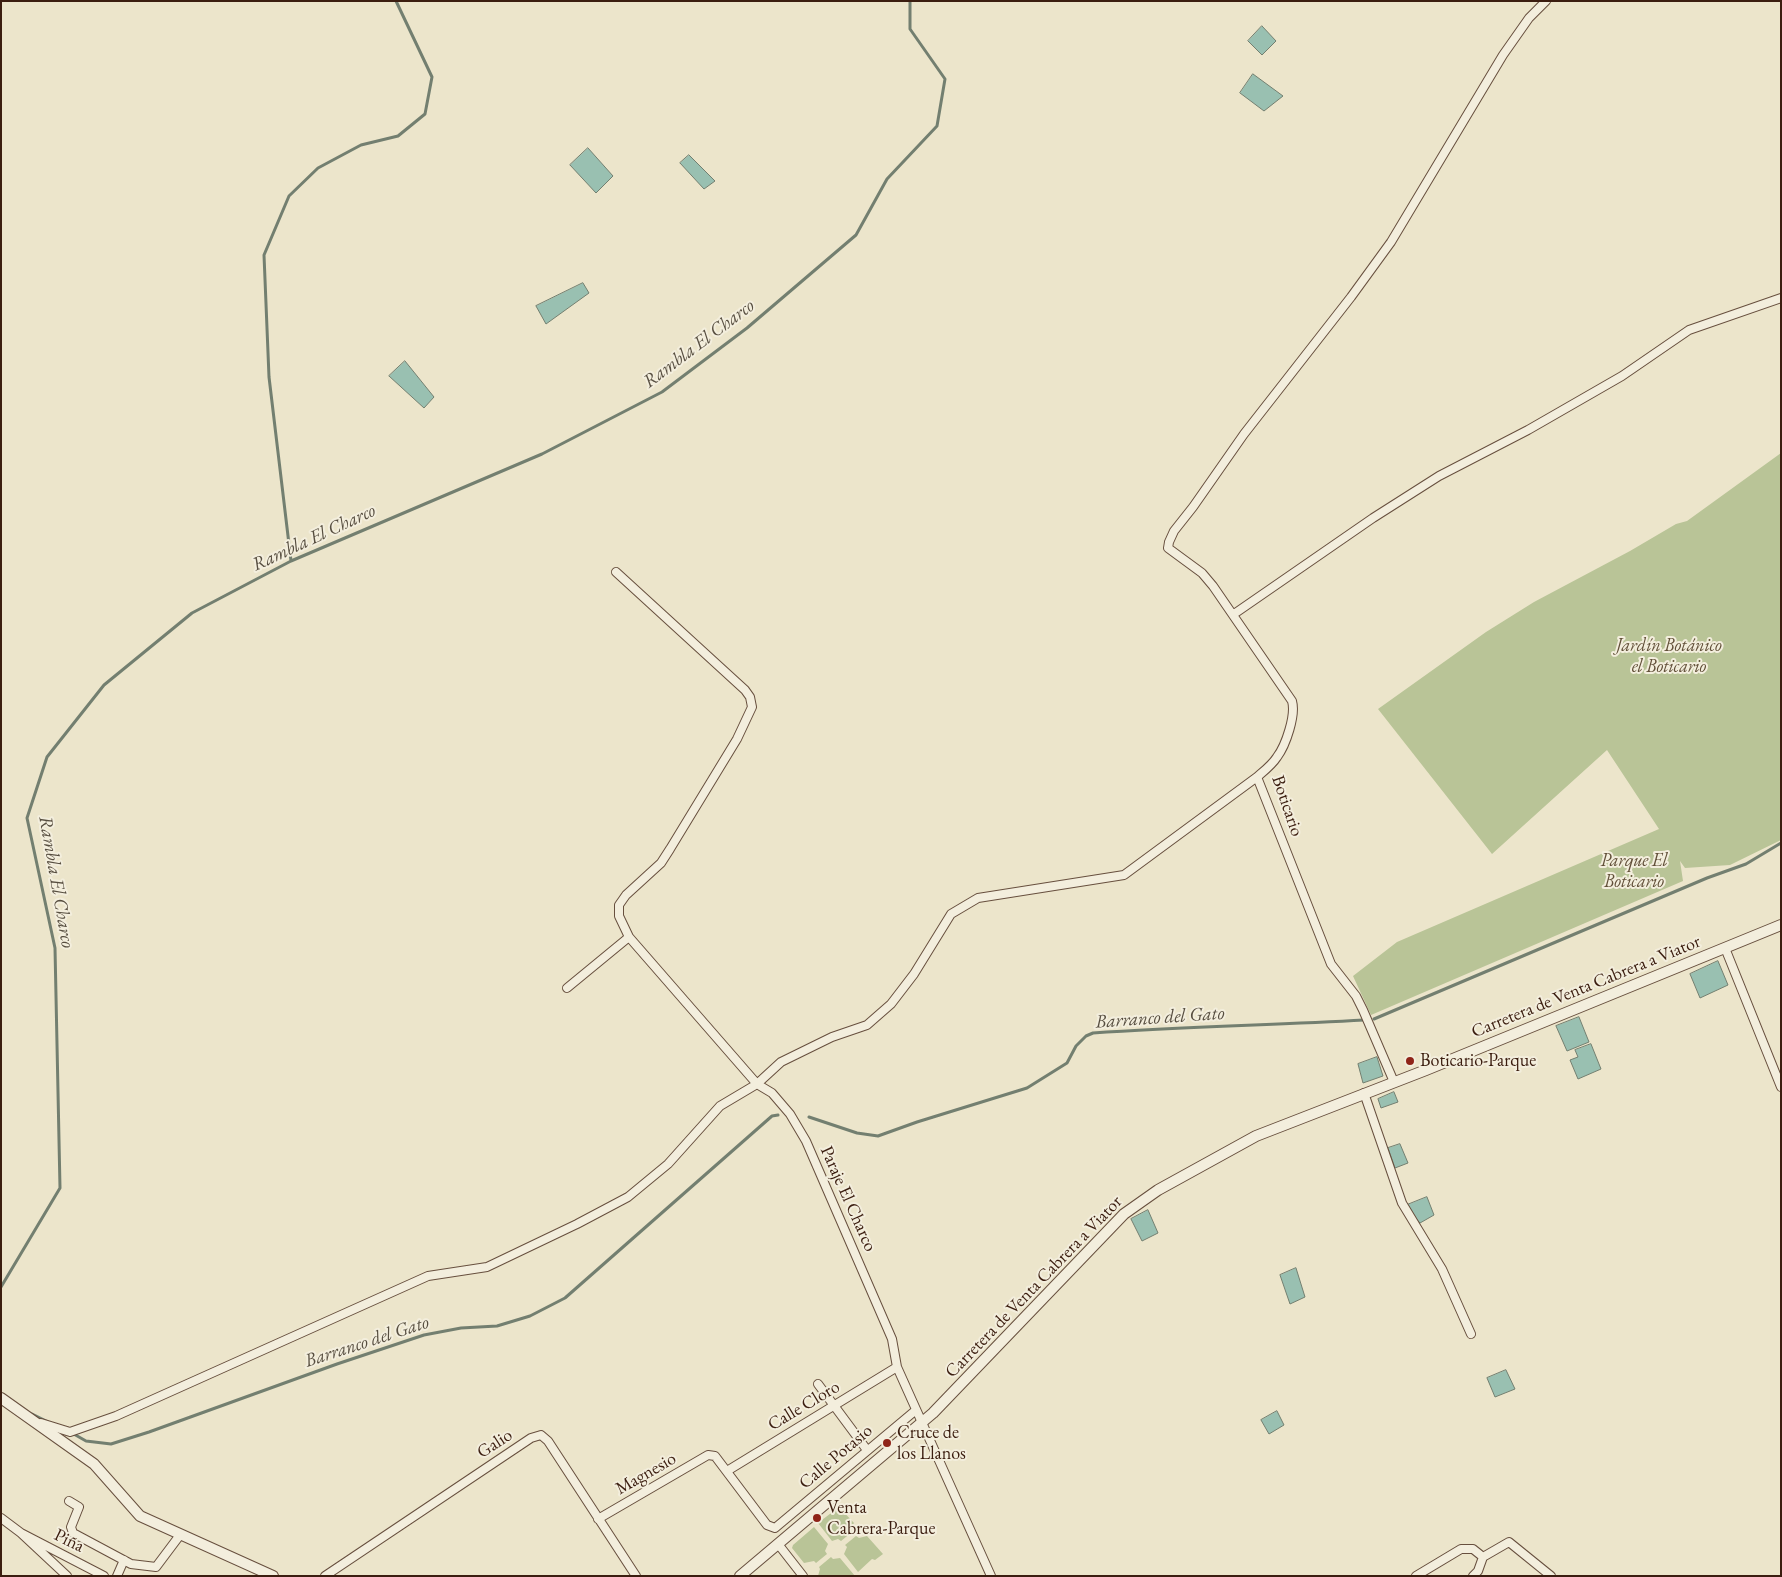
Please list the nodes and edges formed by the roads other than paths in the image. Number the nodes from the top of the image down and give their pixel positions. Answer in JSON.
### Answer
{"nodes":[{"id":1,"x":1546,"y":1,"type":"edge"},
{"id":2,"x":1781,"y":298,"type":"edge"},
{"id":3,"x":616,"y":572,"type":"dead end"},
{"id":4,"x":1234,"y":614,"type":"junction"},
{"id":5,"x":1257,"y":777,"type":"junction"},
{"id":6,"x":1781,"y":925,"type":"edge"},
{"id":7,"x":630,"y":937,"type":"junction"},
{"id":8,"x":1725,"y":948,"type":"junction"},
{"id":9,"x":567,"y":988,"type":"dead end"},
{"id":10,"x":1394,"y":1082,"type":"junction"},
{"id":11,"x":757,"y":1084,"type":"junction"},
{"id":12,"x":1781,"y":1087,"type":"edge"},
{"id":13,"x":1364,"y":1093,"type":"junction"},
{"id":14,"x":1471,"y":1334,"type":"dead end"},
{"id":15,"x":897,"y":1367,"type":"junction"},
{"id":16,"x":818,"y":1384,"type":"dead end"},
{"id":17,"x":1,"y":1398,"type":"edge"},
{"id":18,"x":833,"y":1405,"type":"junction"},
{"id":19,"x":916,"y":1410,"type":"junction"},
{"id":20,"x":36,"y":1422,"type":"junction"},
{"id":21,"x":922,"y":1423,"type":"junction"},
{"id":22,"x":867,"y":1450,"type":"junction"},
{"id":23,"x":727,"y":1471,"type":"junction"},
{"id":24,"x":69,"y":1501,"type":"dead end"},
{"id":25,"x":1,"y":1518,"type":"edge"},
{"id":26,"x":598,"y":1519,"type":"junction"},
{"id":27,"x":21,"y":1533,"type":"junction"},
{"id":28,"x":180,"y":1534,"type":"junction"},
{"id":29,"x":778,"y":1544,"type":"junction"},
{"id":30,"x":1483,"y":1556,"type":"junction"},
{"id":31,"x":124,"y":1560,"type":"junction"},
{"id":32,"x":67,"y":1576,"type":"edge"},
{"id":33,"x":104,"y":1576,"type":"edge"},
{"id":34,"x":117,"y":1576,"type":"edge"},
{"id":35,"x":273,"y":1576,"type":"edge"},
{"id":36,"x":325,"y":1576,"type":"edge"},
{"id":37,"x":636,"y":1576,"type":"edge"},
{"id":38,"x":740,"y":1576,"type":"edge"},
{"id":39,"x":803,"y":1576,"type":"edge"},
{"id":40,"x":991,"y":1576,"type":"edge"},
{"id":41,"x":1416,"y":1576,"type":"edge"},
{"id":42,"x":1473,"y":1576,"type":"edge"},
{"id":43,"x":1551,"y":1576,"type":"edge"}],
"edges":[{"from":1,"to":4,"type":"street","name":"Boticario"},
{"from":2,"to":4,"type":"street"},
{"from":3,"to":7,"type":"street","name":"Paraje El Charco"},
{"from":4,"to":5,"type":"street","name":"Boticario"},
{"from":5,"to":10,"type":"street","name":"Boticario"},
{"from":5,"to":11,"type":"street"},
{"from":6,"to":8,"type":"street","name":"Carretera de Venta Cabrera a Viator"},
{"from":7,"to":9,"type":"street"},
{"from":7,"to":11,"type":"street","name":"Paraje El Charco"},
{"from":8,"to":10,"type":"street","name":"Carretera de Venta Cabrera a Viator"},
{"from":8,"to":12,"type":"street"},
{"from":10,"to":13,"type":"street","name":"Carretera de Venta Cabrera a Viator"},
{"from":11,"to":15,"type":"street","name":"Paraje El Charco"},
{"from":11,"to":20,"type":"street"},
{"from":13,"to":14,"type":"street"},
{"from":13,"to":21,"type":"street","name":"Carretera de Venta Cabrera a Viator"},
{"from":15,"to":18,"type":"street","name":"Calle Cloro"},
{"from":15,"to":19,"type":"street","name":"Paraje El Charco"},
{"from":16,"to":18,"type":"street"},
{"from":17,"to":20,"type":"street"},
{"from":18,"to":22,"type":"street"},
{"from":18,"to":23,"type":"street","name":"Calle Cloro"},
{"from":19,"to":21,"type":"street","name":"Paraje El Charco"},
{"from":19,"to":22,"type":"street","name":"Calle Potasio"},
{"from":20,"to":28,"type":"street"},
{"from":21,"to":29,"type":"street","name":"Carretera de Venta Cabrera a Viator"},
{"from":21,"to":40,"type":"street","name":"Paraje El Charco"},
{"from":22,"to":23,"type":"street","name":"Calle Potasio"},
{"from":23,"to":26,"type":"street","name":"Magnesio"},
{"from":24,"to":31,"type":"street"},
{"from":25,"to":27,"type":"street"},
{"from":26,"to":36,"type":"street","name":"Galio"},
{"from":26,"to":37,"type":"street","name":"Galio"},
{"from":27,"to":32,"type":"street"},
{"from":27,"to":33,"type":"street","name":"Piña"},
{"from":28,"to":31,"type":"street"},
{"from":28,"to":35,"type":"street"},
{"from":29,"to":38,"type":"street","name":"Carretera de Venta Cabrera a Viator"},
{"from":29,"to":39,"type":"street"},
{"from":30,"to":41,"type":"street"},
{"from":30,"to":42,"type":"street"},
{"from":30,"to":43,"type":"street"},
{"from":31,"to":34,"type":"street"}]}
